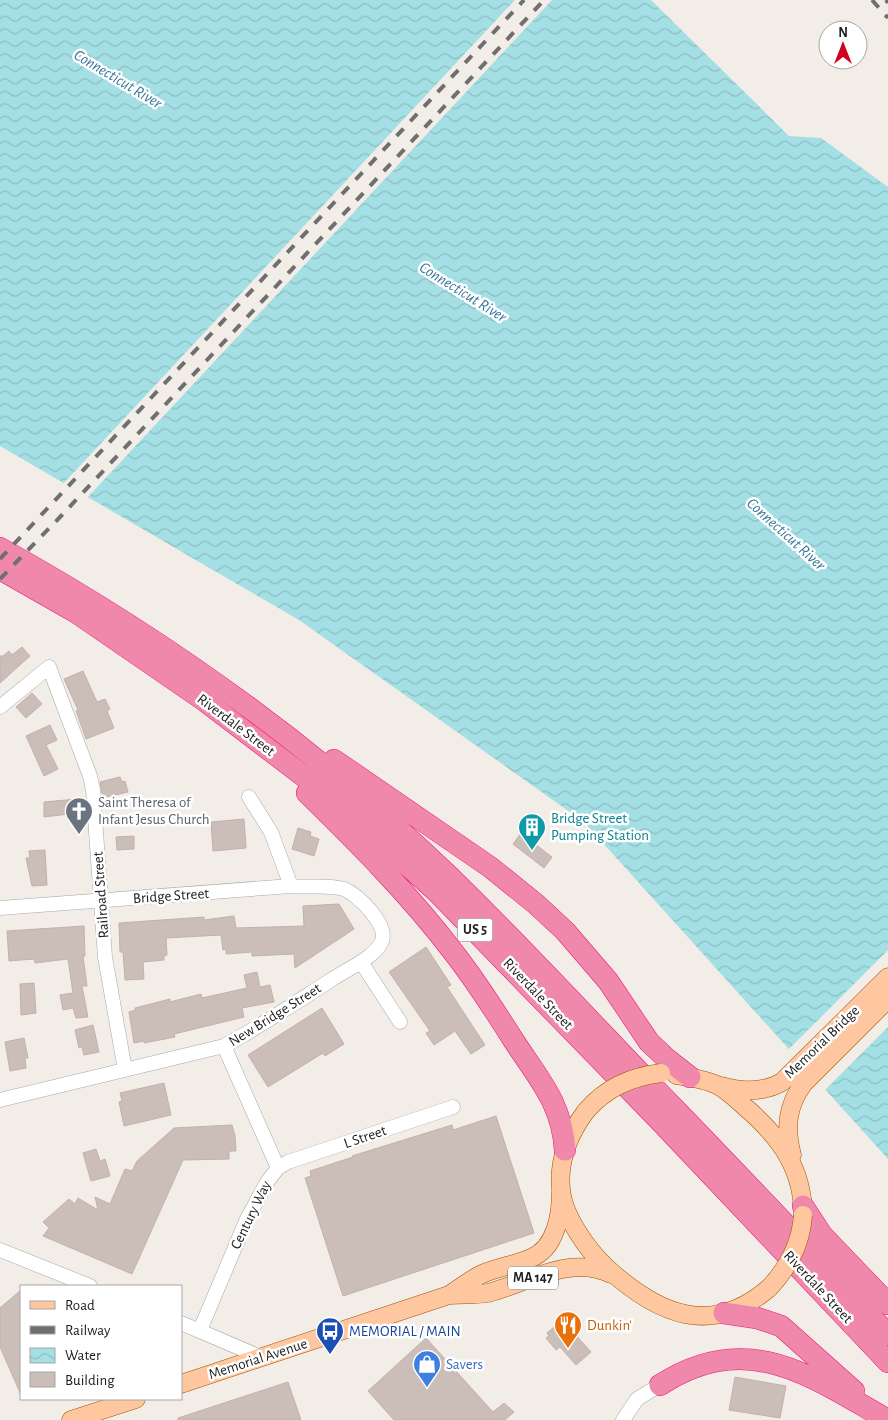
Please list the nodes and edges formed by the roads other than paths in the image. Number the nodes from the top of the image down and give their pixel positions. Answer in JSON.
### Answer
{"nodes":[{"id":1,"x":0,"y":548,"type":"edge"},
{"id":2,"x":0,"y":569,"type":"edge"},
{"id":3,"x":0,"y":707,"type":"edge"},
{"id":4,"x":254,"y":711,"type":"junction"},
{"id":5,"x":235,"y":724,"type":"junction"},
{"id":6,"x":249,"y":797,"type":"dead end"},
{"id":7,"x":291,"y":886,"type":"junction"},
{"id":8,"x":342,"y":889,"type":"joint"},
{"id":9,"x":101,"y":901,"type":"junction"},
{"id":10,"x":0,"y":908,"type":"edge"},
{"id":11,"x":361,"y":962,"type":"junction"},
{"id":12,"x":888,"y":978,"type":"edge"},
{"id":13,"x":888,"y":999,"type":"edge"},
{"id":14,"x":400,"y":1022,"type":"dead end"},
{"id":15,"x":224,"y":1046,"type":"junction"},
{"id":16,"x":124,"y":1070,"type":"junction"},
{"id":17,"x":690,"y":1077,"type":"junction"},
{"id":18,"x":718,"y":1085,"type":"junction"},
{"id":19,"x":0,"y":1100,"type":"edge"},
{"id":20,"x":453,"y":1107,"type":"dead end"},
{"id":21,"x":586,"y":1111,"type":"joint"},
{"id":22,"x":565,"y":1150,"type":"junction"},
{"id":23,"x":278,"y":1168,"type":"junction"},
{"id":24,"x":796,"y":1170,"type":"junction"},
{"id":25,"x":561,"y":1191,"type":"junction"},
{"id":26,"x":803,"y":1210,"type":"junction"},
{"id":27,"x":1,"y":1251,"type":"edge"},
{"id":28,"x":616,"y":1276,"type":"junction"},
{"id":29,"x":87,"y":1285,"type":"edge"},
{"id":30,"x":449,"y":1295,"type":"junction"},
{"id":31,"x":888,"y":1304,"type":"edge"},
{"id":32,"x":724,"y":1313,"type":"junction"},
{"id":33,"x":182,"y":1323,"type":"edge"},
{"id":34,"x":200,"y":1330,"type":"junction"},
{"id":35,"x":888,"y":1335,"type":"edge"},
{"id":36,"x":263,"y":1358,"type":"junction"},
{"id":37,"x":888,"y":1362,"type":"edge"},
{"id":38,"x":182,"y":1384,"type":"edge"},
{"id":39,"x":660,"y":1385,"type":"joint"},
{"id":40,"x":133,"y":1400,"type":"edge"},
{"id":41,"x":883,"y":1418,"type":"edge"},
{"id":42,"x":71,"y":1420,"type":"edge"},
{"id":43,"x":623,"y":1420,"type":"edge"}],
"edges":[{"from":1,"to":4,"type":"highway","name":"Riverdale Street","number":"US 5"},
{"from":2,"to":5,"type":"highway","name":"Riverdale Street","number":"US 5"},
{"from":3,"to":9,"type":"street","name":"Railroad Street"},
{"from":4,"to":17,"type":"highway"},
{"from":4,"to":35,"type":"highway","name":"Riverdale Street","number":"US 5"},
{"from":5,"to":22,"type":"highway"},
{"from":5,"to":37,"type":"highway","name":"Riverdale Street","number":"US 5"},
{"from":6,"to":7,"type":"street"},
{"from":7,"to":8,"type":"street","name":"Bridge Street"},
{"from":7,"to":9,"type":"street","name":"Bridge Street"},
{"from":8,"to":11,"type":"street","name":"New Bridge Street"},
{"from":9,"to":10,"type":"street","name":"Bridge Street"},
{"from":9,"to":16,"type":"street","name":"Railroad Street"},
{"from":11,"to":14,"type":"street"},
{"from":11,"to":15,"type":"street","name":"New Bridge Street"},
{"from":12,"to":18,"type":"main road","name":"Memorial Bridge"},
{"from":13,"to":24,"type":"main road","name":"Memorial Bridge"},
{"from":15,"to":16,"type":"street","name":"New Bridge Street"},
{"from":15,"to":23,"type":"street","name":"Century Way"},
{"from":16,"to":19,"type":"street","name":"New Bridge Street"},
{"from":17,"to":18,"type":"main road","name":"Memorial Bridge"},
{"from":17,"to":21,"type":"main road","name":"Memorial Bridge","bridge":true},
{"from":18,"to":24,"type":"main road"},
{"from":20,"to":23,"type":"street","name":"L Street"},
{"from":21,"to":22,"type":"main road","name":"Memorial Avenue"},
{"from":22,"to":25,"type":"main road","name":"Memorial Avenue"},
{"from":23,"to":34,"type":"street","name":"Century Way"},
{"from":24,"to":26,"type":"main road","name":"Memorial Bridge"},
{"from":25,"to":28,"type":"main road"},
{"from":25,"to":30,"type":"main road","name":"Memorial Avenue","number":"MA 147"},
{"from":26,"to":31,"type":"highway"},
{"from":26,"to":32,"type":"main road","bridge":true},
{"from":27,"to":29,"type":"street"},
{"from":28,"to":30,"type":"main road","name":"Memorial Avenue","number":"MA 147"},
{"from":28,"to":32,"type":"main road"},
{"from":30,"to":36,"type":"main road","name":"Memorial Avenue","number":"MA 147"},
{"from":32,"to":41,"type":"highway"},
{"from":33,"to":34,"type":"street"},
{"from":34,"to":36,"type":"street"},
{"from":36,"to":38,"type":"main road","name":"Memorial Avenue","number":"MA 147"},
{"from":39,"to":41,"type":"highway"},
{"from":39,"to":43,"type":"street"},
{"from":40,"to":42,"type":"main road"}]}
